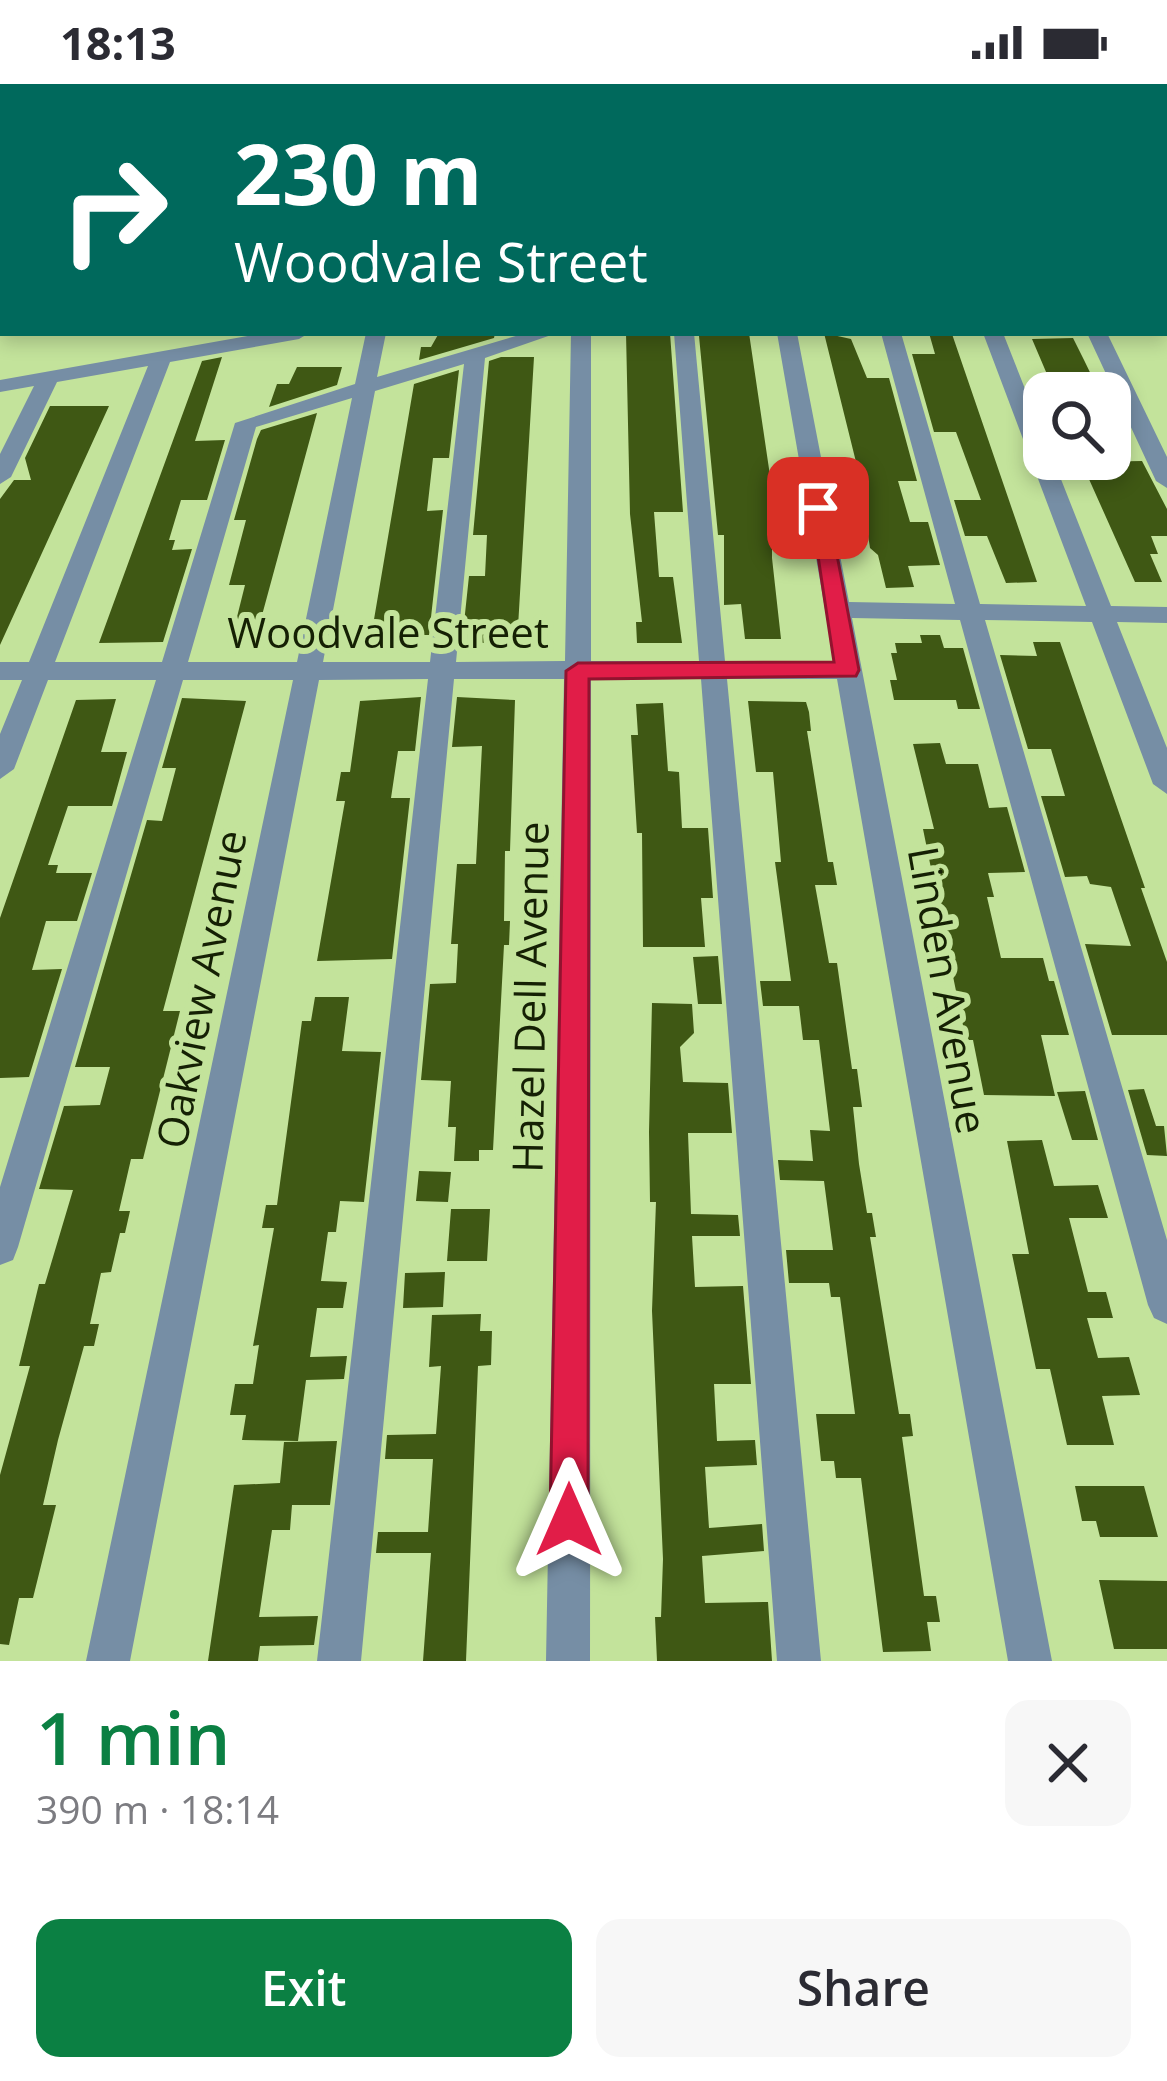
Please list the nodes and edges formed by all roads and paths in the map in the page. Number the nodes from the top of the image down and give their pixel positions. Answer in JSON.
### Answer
{"nodes":[{"id":1,"x":281,"y":336,"type":"edge"},
{"id":2,"x":375,"y":336,"type":"edge"},
{"id":3,"x":538,"y":336,"type":"edge"},
{"id":4,"x":580,"y":336,"type":"edge"},
{"id":5,"x":684,"y":336,"type":"edge"},
{"id":6,"x":788,"y":336,"type":"edge"},
{"id":7,"x":892,"y":336,"type":"edge"},
{"id":8,"x":994,"y":336,"type":"edge"},
{"id":9,"x":1098,"y":336,"type":"edge"},
{"id":10,"x":162,"y":356,"type":"junction"},
{"id":11,"x":475,"y":356,"type":"junction"},
{"id":12,"x":49,"y":377,"type":"junction"},
{"id":13,"x":0,"y":386,"type":"edge"},
{"id":14,"x":364,"y":392,"type":"junction"},
{"id":15,"x":0,"y":477,"type":"edge"},
{"id":16,"x":1167,"y":481,"type":"edge"},
{"id":17,"x":836,"y":610,"type":"junction"},
{"id":18,"x":969,"y":612,"type":"junction"},
{"id":19,"x":1167,"y":615,"type":"edge"},
{"id":20,"x":1105,"y":617,"type":"junction"},
{"id":21,"x":40,"y":668,"type":"junction"},
{"id":22,"x":173,"y":669,"type":"junction"},
{"id":23,"x":307,"y":670,"type":"junction"},
{"id":24,"x":714,"y":670,"type":"junction"},
{"id":25,"x":847,"y":670,"type":"junction"},
{"id":26,"x":0,"y":671,"type":"edge"},
{"id":27,"x":578,"y":671,"type":"junction"},
{"id":28,"x":443,"y":672,"type":"junction"},
{"id":29,"x":0,"y":769,"type":"edge"},
{"id":30,"x":1167,"y":784,"type":"edge"},
{"id":31,"x":0,"y":1247,"type":"edge"},
{"id":32,"x":1167,"y":1305,"type":"edge"},
{"id":33,"x":108,"y":1661,"type":"edge"},
{"id":34,"x":339,"y":1661,"type":"edge"},
{"id":35,"x":568,"y":1661,"type":"edge"},
{"id":36,"x":799,"y":1661,"type":"edge"},
{"id":37,"x":1030,"y":1661,"type":"edge"}],
"edges":[{"from":1,"to":10,"type":"street"},
{"from":2,"to":14,"type":"street","name":"Oakview Avenue"},
{"from":3,"to":11,"type":"street"},
{"from":4,"to":27,"type":"street","name":"Hazel Dell Avenue"},
{"from":5,"to":24,"type":"street"},
{"from":6,"to":17,"type":"street","name":"Linden Avenue"},
{"from":7,"to":18,"type":"street"},
{"from":8,"to":20,"type":"street"},
{"from":9,"to":16,"type":"street"},
{"from":10,"to":12,"type":"street"},
{"from":10,"to":21,"type":"street"},
{"from":11,"to":14,"type":"street"},
{"from":11,"to":28,"type":"street"},
{"from":12,"to":13,"type":"street"},
{"from":12,"to":15,"type":"street"},
{"from":14,"to":22,"type":"street"},
{"from":14,"to":23,"type":"street","name":"Oakview Avenue"},
{"from":17,"to":18,"type":"street"},
{"from":17,"to":25,"type":"street","name":"Linden Avenue"},
{"from":18,"to":20,"type":"street"},
{"from":18,"to":32,"type":"street"},
{"from":19,"to":20,"type":"street"},
{"from":20,"to":30,"type":"street"},
{"from":21,"to":22,"type":"street","name":"Woodvale Street"},
{"from":21,"to":26,"type":"street","name":"Woodvale Street"},
{"from":21,"to":29,"type":"street"},
{"from":22,"to":23,"type":"street","name":"Woodvale Street"},
{"from":22,"to":31,"type":"street"},
{"from":23,"to":28,"type":"street","name":"Woodvale Street"},
{"from":23,"to":33,"type":"street","name":"Oakview Avenue"},
{"from":24,"to":25,"type":"street","name":"Woodvale Street"},
{"from":24,"to":27,"type":"street","name":"Woodvale Street"},
{"from":24,"to":36,"type":"street"},
{"from":25,"to":37,"type":"street","name":"Linden Avenue"},
{"from":27,"to":28,"type":"street","name":"Woodvale Street"},
{"from":27,"to":35,"type":"street","name":"Hazel Dell Avenue"},
{"from":28,"to":34,"type":"street"}]}
